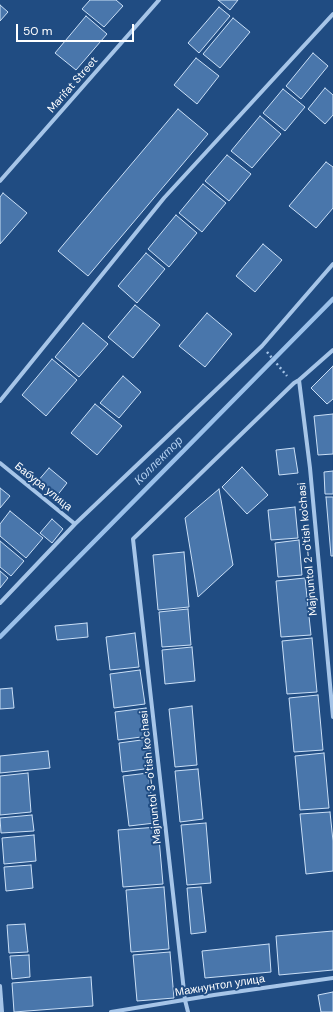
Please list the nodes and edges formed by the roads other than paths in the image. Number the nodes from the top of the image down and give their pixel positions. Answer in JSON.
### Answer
{"nodes":[{"id":1,"x":159,"y":0,"type":"edge"},
{"id":2,"x":333,"y":14,"type":"edge"},
{"id":3,"x":0,"y":182,"type":"edge"},
{"id":4,"x":333,"y":264,"type":"edge"},
{"id":5,"x":333,"y":350,"type":"edge"},
{"id":6,"x":299,"y":380,"type":"junction"},
{"id":7,"x":0,"y":401,"type":"edge"},
{"id":8,"x":0,"y":464,"type":"edge"},
{"id":9,"x":75,"y":524,"type":"junction"},
{"id":10,"x":0,"y":603,"type":"edge"},
{"id":11,"x":333,"y":717,"type":"edge"},
{"id":12,"x":333,"y":978,"type":"edge"},
{"id":13,"x":0,"y":986,"type":"edge"},
{"id":14,"x":185,"y":1000,"type":"junction"},
{"id":15,"x":2,"y":1012,"type":"edge"},
{"id":16,"x":111,"y":1012,"type":"edge"},
{"id":17,"x":188,"y":1012,"type":"edge"}],
"edges":[{"from":1,"to":3,"type":"street","name":"Marifat Street"},
{"from":2,"to":7,"type":"street"},
{"from":4,"to":9,"type":"street"},
{"from":5,"to":6,"type":"street"},
{"from":6,"to":11,"type":"street","name":"Majnuntol 2-o'tish ko'chasi"},
{"from":6,"to":14,"type":"street","name":"Majnuntol 3-o'tish ko'chasi"},
{"from":8,"to":9,"type":"street","name":"Бабура улица"},
{"from":9,"to":10,"type":"street"},
{"from":12,"to":14,"type":"street","name":"Мажнунтол улица"},
{"from":13,"to":15,"type":"street"},
{"from":14,"to":16,"type":"street","name":"Мажнунтол улица"},
{"from":14,"to":17,"type":"street","name":"Majnuntol 3-o'tish ko'chasi"}]}
